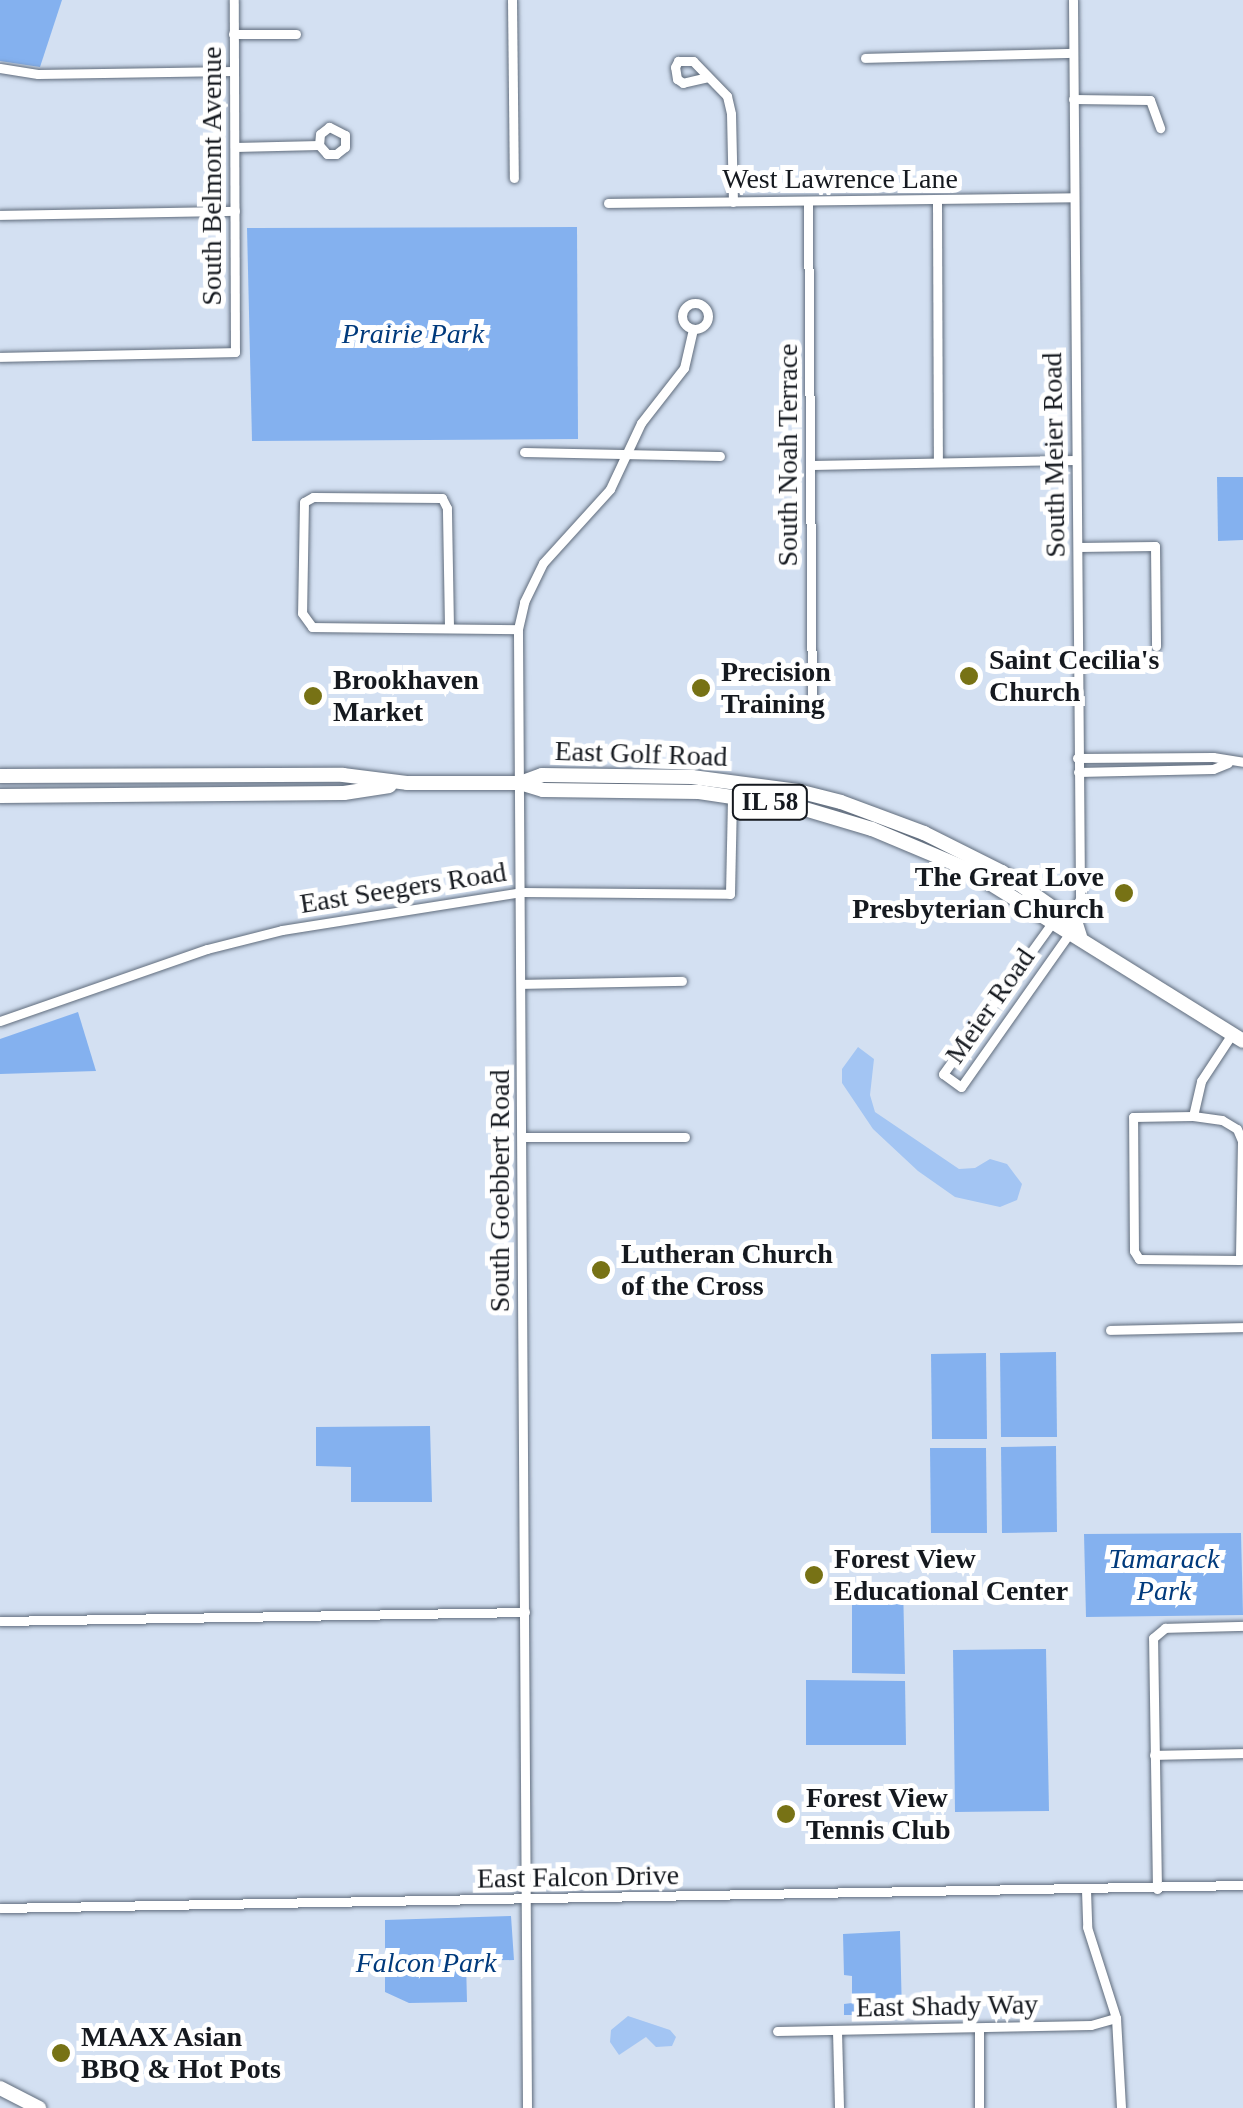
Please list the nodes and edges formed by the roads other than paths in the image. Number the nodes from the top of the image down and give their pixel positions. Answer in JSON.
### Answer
{"nodes":[{"id":1,"x":234,"y":0,"type":"edge"},
{"id":2,"x":512,"y":0,"type":"edge"},
{"id":3,"x":1074,"y":0,"type":"edge"},
{"id":4,"x":233,"y":34,"type":"junction"},
{"id":5,"x":296,"y":34,"type":"dead end"},
{"id":6,"x":1072,"y":53,"type":"junction"},
{"id":7,"x":865,"y":58,"type":"dead end"},
{"id":8,"x":0,"y":68,"type":"edge"},
{"id":9,"x":233,"y":71,"type":"junction"},
{"id":10,"x":708,"y":77,"type":"dead end"},
{"id":11,"x":1073,"y":100,"type":"junction"},
{"id":12,"x":1160,"y":128,"type":"dead end"},
{"id":13,"x":319,"y":145,"type":"dead end"},
{"id":14,"x":234,"y":147,"type":"junction"},
{"id":15,"x":514,"y":178,"type":"dead end"},
{"id":16,"x":1073,"y":197,"type":"junction"},
{"id":17,"x":732,"y":202,"type":"junction"},
{"id":18,"x":936,"y":202,"type":"junction"},
{"id":19,"x":608,"y":203,"type":"dead end"},
{"id":20,"x":808,"y":203,"type":"junction"},
{"id":21,"x":235,"y":211,"type":"junction"},
{"id":22,"x":0,"y":215,"type":"edge"},
{"id":23,"x":693,"y":328,"type":"dead end"},
{"id":24,"x":0,"y":357,"type":"edge"},
{"id":25,"x":524,"y":452,"type":"dead end"},
{"id":26,"x":625,"y":454,"type":"junction"},
{"id":27,"x":720,"y":456,"type":"dead end"},
{"id":28,"x":1076,"y":460,"type":"junction"},
{"id":29,"x":938,"y":462,"type":"junction"},
{"id":30,"x":812,"y":466,"type":"junction"},
{"id":31,"x":1078,"y":547,"type":"junction"},
{"id":32,"x":449,"y":626,"type":"junction"},
{"id":33,"x":518,"y":629,"type":"junction"},
{"id":34,"x":1156,"y":646,"type":"dead end"},
{"id":35,"x":812,"y":708,"type":"dead end"},
{"id":36,"x":1077,"y":758,"type":"junction"},
{"id":37,"x":1230,"y":762,"type":"junction"},
{"id":38,"x":1243,"y":762,"type":"edge"},
{"id":39,"x":1078,"y":772,"type":"junction"},
{"id":40,"x":0,"y":776,"type":"edge"},
{"id":41,"x":407,"y":784,"type":"junction"},
{"id":42,"x":520,"y":784,"type":"junction"},
{"id":43,"x":0,"y":796,"type":"edge"},
{"id":44,"x":732,"y":796,"type":"junction"},
{"id":45,"x":521,"y":892,"type":"junction"},
{"id":46,"x":1068,"y":923,"type":"junction"},
{"id":47,"x":682,"y":982,"type":"dead end"},
{"id":48,"x":521,"y":984,"type":"junction"},
{"id":49,"x":0,"y":1021,"type":"edge"},
{"id":50,"x":1238,"y":1037,"type":"edge"},
{"id":51,"x":1193,"y":1116,"type":"junction"},
{"id":52,"x":522,"y":1137,"type":"junction"},
{"id":53,"x":684,"y":1137,"type":"dead end"},
{"id":54,"x":1243,"y":1327,"type":"edge"},
{"id":55,"x":1110,"y":1330,"type":"dead end"},
{"id":56,"x":525,"y":1612,"type":"junction"},
{"id":57,"x":0,"y":1620,"type":"edge"},
{"id":58,"x":1243,"y":1626,"type":"edge"},
{"id":59,"x":1243,"y":1753,"type":"edge"},
{"id":60,"x":1154,"y":1754,"type":"junction"},
{"id":61,"x":1243,"y":1885,"type":"edge"},
{"id":62,"x":1157,"y":1888,"type":"junction"},
{"id":63,"x":1086,"y":1890,"type":"junction"},
{"id":64,"x":526,"y":1901,"type":"junction"},
{"id":65,"x":0,"y":1908,"type":"edge"},
{"id":66,"x":1116,"y":2018,"type":"junction"},
{"id":67,"x":978,"y":2028,"type":"junction"},
{"id":68,"x":778,"y":2032,"type":"dead end"},
{"id":69,"x":838,"y":2032,"type":"junction"},
{"id":70,"x":0,"y":2088,"type":"edge"},
{"id":71,"x":40,"y":2108,"type":"edge"},
{"id":72,"x":528,"y":2108,"type":"edge"},
{"id":73,"x":838,"y":2108,"type":"edge"},
{"id":74,"x":979,"y":2108,"type":"edge"},
{"id":75,"x":1122,"y":2108,"type":"edge"}],
"edges":[{"from":1,"to":4,"type":"street","name":"South Belmont Avenue"},
{"from":2,"to":15,"type":"street"},
{"from":3,"to":6,"type":"street","name":"South Meier Road"},
{"from":4,"to":5,"type":"street"},
{"from":4,"to":9,"type":"street","name":"South Belmont Avenue"},
{"from":6,"to":7,"type":"street"},
{"from":6,"to":11,"type":"street","name":"South Meier Road"},
{"from":8,"to":9,"type":"street"},
{"from":9,"to":14,"type":"street","name":"South Belmont Avenue"},
{"from":10,"to":17,"type":"street"},
{"from":11,"to":12,"type":"street"},
{"from":11,"to":16,"type":"street","name":"South Meier Road"},
{"from":13,"to":14,"type":"street"},
{"from":14,"to":21,"type":"street","name":"South Belmont Avenue"},
{"from":16,"to":18,"type":"street","name":"West Lawrence Lane"},
{"from":16,"to":28,"type":"street","name":"South Meier Road"},
{"from":17,"to":19,"type":"street","name":"West Lawrence Lane"},
{"from":17,"to":20,"type":"street","name":"West Lawrence Lane"},
{"from":18,"to":20,"type":"street","name":"West Lawrence Lane"},
{"from":18,"to":29,"type":"street"},
{"from":20,"to":30,"type":"street","name":"South Noah Terrace"},
{"from":21,"to":22,"type":"street"},
{"from":21,"to":24,"type":"street","name":"South Belmont Avenue"},
{"from":23,"to":26,"type":"street","name":"South Goebbert Road"},
{"from":25,"to":26,"type":"street"},
{"from":26,"to":27,"type":"street"},
{"from":26,"to":33,"type":"street","name":"South Goebbert Road"},
{"from":28,"to":29,"type":"street"},
{"from":28,"to":31,"type":"street","name":"South Meier Road"},
{"from":29,"to":30,"type":"street"},
{"from":30,"to":35,"type":"street","name":"South Noah Terrace"},
{"from":31,"to":34,"type":"street"},
{"from":31,"to":36,"type":"street","name":"South Meier Road"},
{"from":32,"to":32,"type":"street"},
{"from":32,"to":33,"type":"street"},
{"from":33,"to":42,"type":"street","name":"South Goebbert Road"},
{"from":36,"to":37,"type":"street"},
{"from":36,"to":39,"type":"street","name":"South Meier Road"},
{"from":37,"to":38,"type":"street"},
{"from":37,"to":39,"type":"street"},
{"from":39,"to":46,"type":"street","name":"South Meier Road"},
{"from":40,"to":41,"type":"main road","name":"East Golf Road","number":"IL 58"},
{"from":41,"to":42,"type":"main road","name":"East Golf Road","number":"IL 58"},
{"from":41,"to":43,"type":"main road","name":"East Golf Road","number":"IL 58"},
{"from":42,"to":44,"type":"main road","name":"East Golf Road","number":"IL 58"},
{"from":42,"to":45,"type":"street","name":"South Goebbert Road"},
{"from":42,"to":46,"type":"main road","name":"East Golf Road","number":"IL 58"},
{"from":44,"to":45,"type":"street","name":"East Seegers Road"},
{"from":44,"to":46,"type":"main road","name":"East Golf Road","number":"IL 58"},
{"from":45,"to":48,"type":"street","name":"South Goebbert Road"},
{"from":45,"to":49,"type":"street","name":"East Seegers Road"},
{"from":46,"to":46,"type":"street","name":"Meier Road"},
{"from":46,"to":50,"type":"main road","name":"East Golf Road","number":"IL 58"},
{"from":47,"to":48,"type":"street"},
{"from":48,"to":52,"type":"street","name":"South Goebbert Road"},
{"from":50,"to":51,"type":"street"},
{"from":51,"to":51,"type":"street"},
{"from":52,"to":53,"type":"street"},
{"from":52,"to":56,"type":"street","name":"South Goebbert Road"},
{"from":54,"to":55,"type":"street"},
{"from":56,"to":57,"type":"street"},
{"from":56,"to":64,"type":"street","name":"South Goebbert Road"},
{"from":58,"to":60,"type":"street"},
{"from":59,"to":60,"type":"street"},
{"from":60,"to":62,"type":"street"},
{"from":61,"to":62,"type":"street","name":"East Falcon Drive"},
{"from":62,"to":63,"type":"street","name":"East Falcon Drive"},
{"from":63,"to":64,"type":"street","name":"East Falcon Drive"},
{"from":63,"to":66,"type":"street"},
{"from":64,"to":65,"type":"street","name":"East Falcon Drive"},
{"from":64,"to":72,"type":"street","name":"South Goebbert Road"},
{"from":66,"to":67,"type":"street","name":"East Shady Way"},
{"from":66,"to":75,"type":"street"},
{"from":67,"to":69,"type":"street","name":"East Shady Way"},
{"from":67,"to":74,"type":"street"},
{"from":68,"to":69,"type":"street","name":"East Shady Way"},
{"from":69,"to":73,"type":"street"},
{"from":70,"to":71,"type":"main road"}]}
